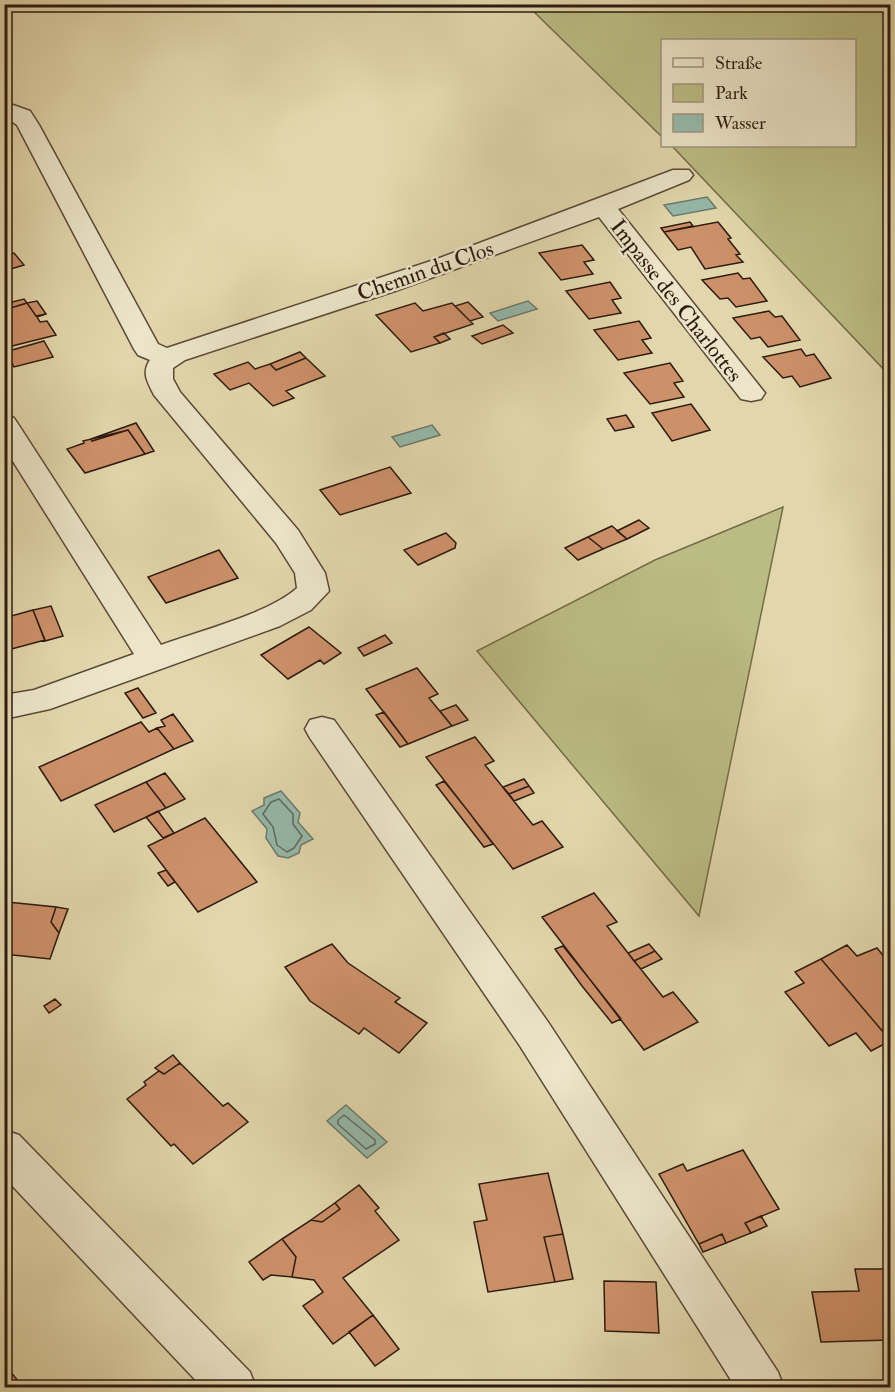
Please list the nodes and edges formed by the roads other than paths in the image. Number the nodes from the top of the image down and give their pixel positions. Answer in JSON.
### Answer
{"nodes":[{"id":1,"x":13,"y":112,"type":"dead end"},
{"id":2,"x":681,"y":175,"type":"dead end"},
{"id":3,"x":604,"y":207,"type":"junction"},
{"id":4,"x":166,"y":358,"type":"junction"},
{"id":5,"x":751,"y":393,"type":"dead end"},
{"id":6,"x":4,"y":424,"type":"edge"},
{"id":7,"x":154,"y":660,"type":"junction"},
{"id":8,"x":4,"y":707,"type":"edge"},
{"id":9,"x":322,"y":729,"type":"dead end"},
{"id":10,"x":4,"y":1149,"type":"edge"},
{"id":11,"x":234,"y":1388,"type":"edge"},
{"id":12,"x":762,"y":1388,"type":"edge"}],
"edges":[{"from":1,"to":4,"type":"street"},
{"from":2,"to":3,"type":"street","name":"Chemin du Clos"},
{"from":3,"to":4,"type":"street","name":"Chemin du Clos"},
{"from":3,"to":5,"type":"street","name":"Impasse des Charlottes"},
{"from":4,"to":7,"type":"street"},
{"from":6,"to":7,"type":"street"},
{"from":7,"to":8,"type":"street"},
{"from":9,"to":12,"type":"street"},
{"from":10,"to":11,"type":"street"}]}
